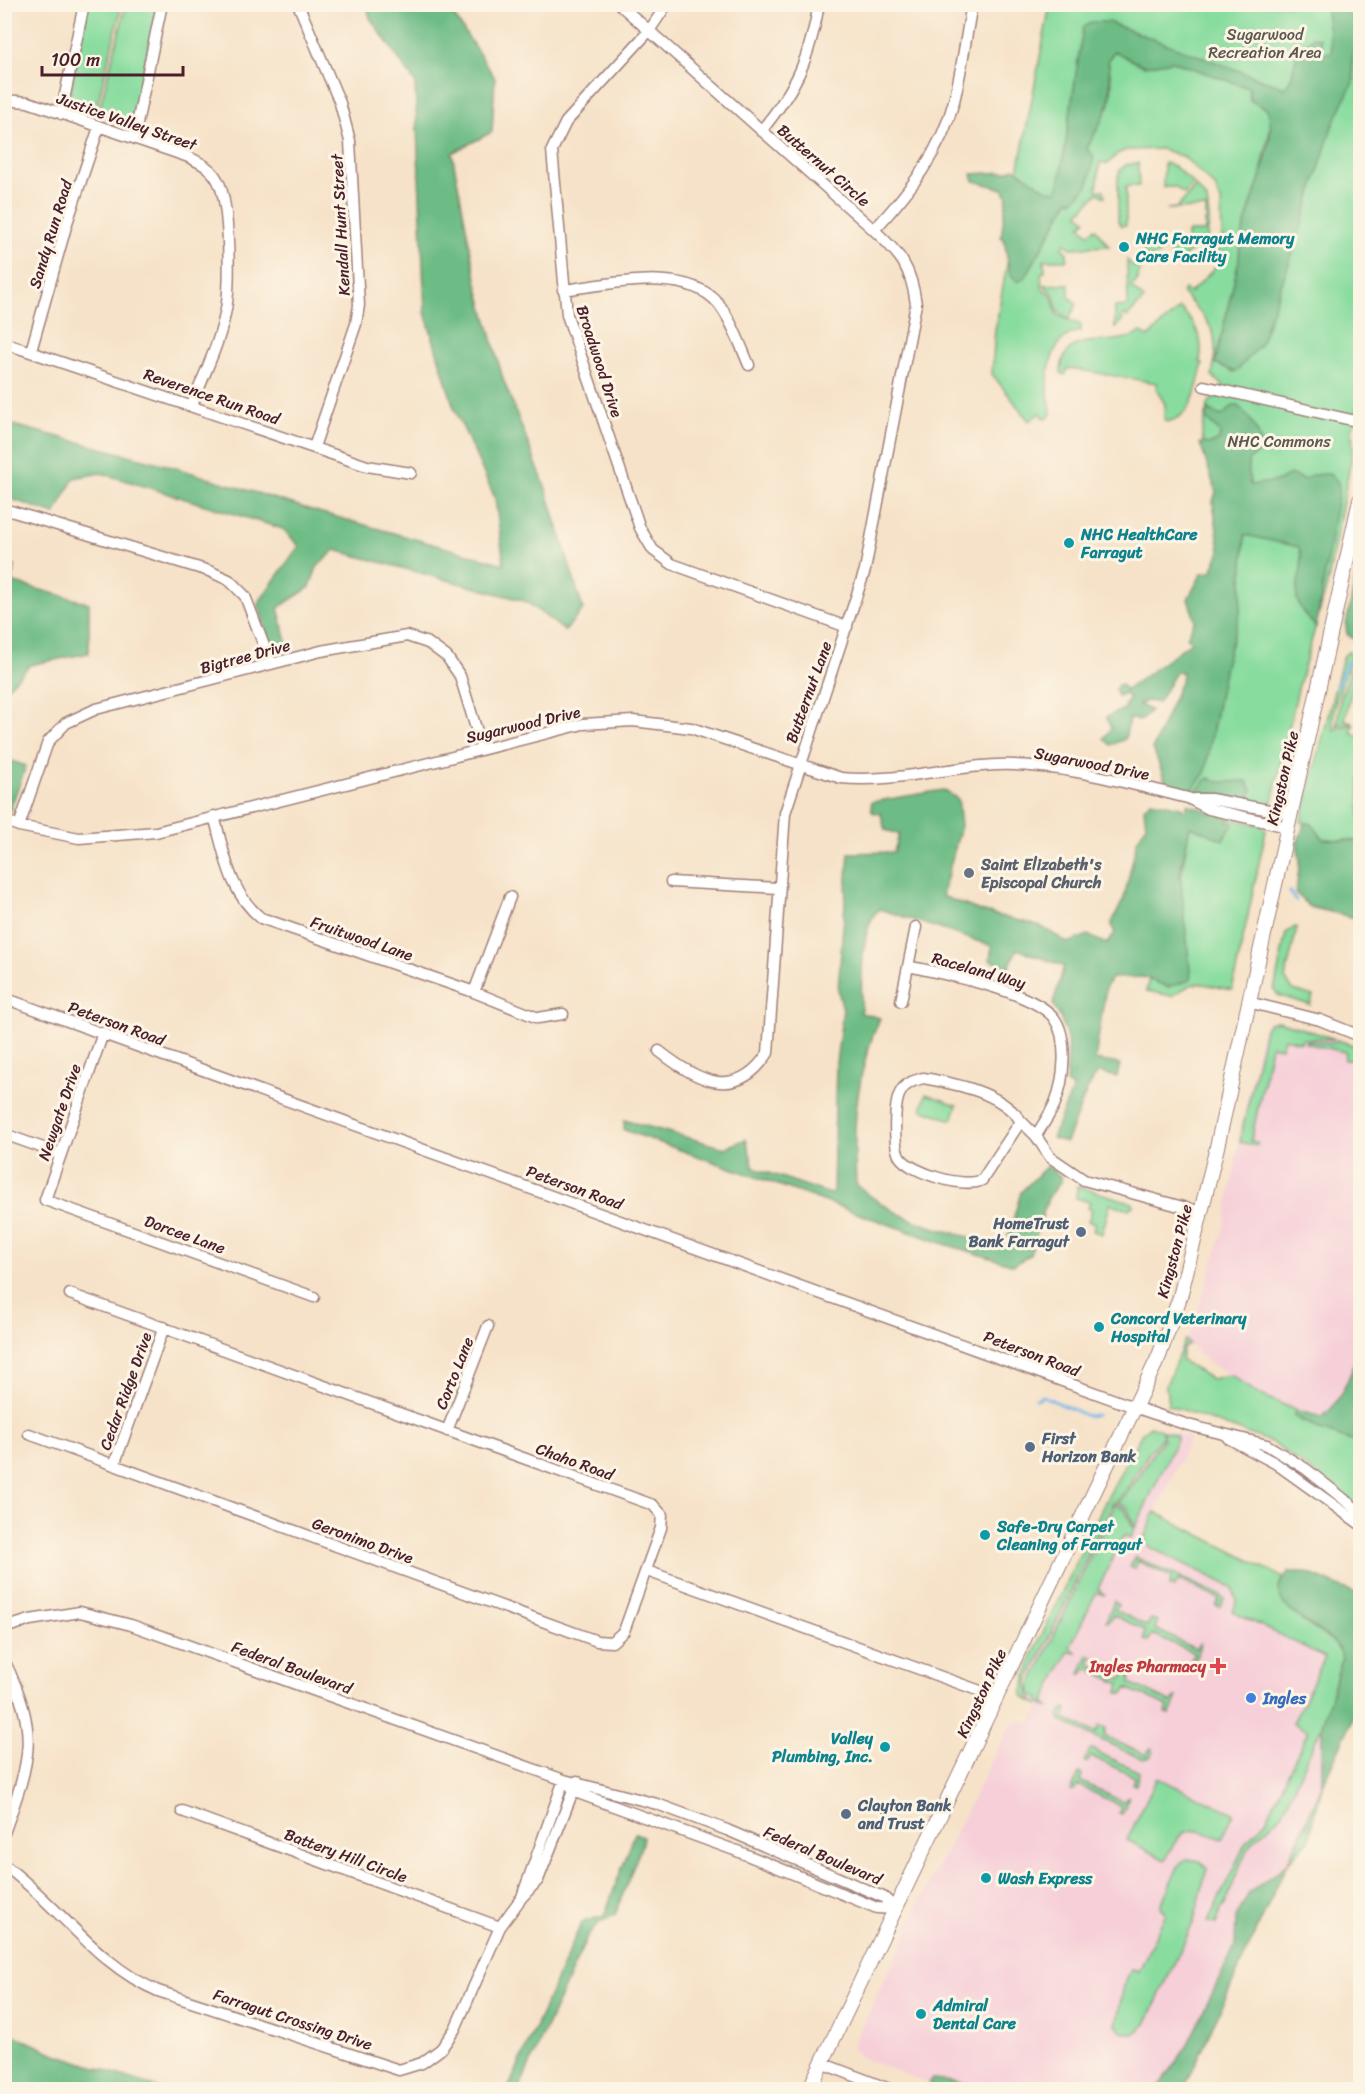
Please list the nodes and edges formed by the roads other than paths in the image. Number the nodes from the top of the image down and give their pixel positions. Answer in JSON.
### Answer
{"nodes":[{"id":1,"x":84,"y":4,"type":"edge"},
{"id":2,"x":162,"y":4,"type":"edge"},
{"id":3,"x":298,"y":4,"type":"edge"},
{"id":4,"x":619,"y":4,"type":"edge"},
{"id":5,"x":667,"y":4,"type":"edge"},
{"id":6,"x":819,"y":4,"type":"edge"},
{"id":7,"x":972,"y":4,"type":"edge"},
{"id":8,"x":649,"y":31,"type":"junction"},
{"id":9,"x":4,"y":100,"type":"edge"},
{"id":10,"x":61,"y":114,"type":"junction"},
{"id":11,"x":99,"y":127,"type":"junction"},
{"id":12,"x":761,"y":131,"type":"junction"},
{"id":13,"x":134,"y":138,"type":"junction"},
{"id":14,"x":874,"y":230,"type":"junction"},
{"id":15,"x":563,"y":290,"type":"junction"},
{"id":16,"x":4,"y":343,"type":"edge"},
{"id":17,"x":31,"y":351,"type":"junction"},
{"id":18,"x":749,"y":365,"type":"dead end"},
{"id":19,"x":1204,"y":386,"type":"dead end"},
{"id":20,"x":192,"y":405,"type":"junction"},
{"id":21,"x":1360,"y":422,"type":"edge"},
{"id":22,"x":314,"y":447,"type":"junction"},
{"id":23,"x":411,"y":473,"type":"dead end"},
{"id":24,"x":1360,"y":500,"type":"edge"},
{"id":25,"x":4,"y":509,"type":"edge"},
{"id":26,"x":847,"y":627,"type":"junction"},
{"id":27,"x":271,"y":664,"type":"junction"},
{"id":28,"x":482,"y":748,"type":"junction"},
{"id":29,"x":799,"y":764,"type":"junction"},
{"id":30,"x":214,"y":816,"type":"junction"},
{"id":31,"x":4,"y":820,"type":"edge"},
{"id":32,"x":1289,"y":821,"type":"junction"},
{"id":33,"x":18,"y":826,"type":"junction"},
{"id":34,"x":671,"y":882,"type":"dead end"},
{"id":35,"x":778,"y":888,"type":"junction"},
{"id":36,"x":510,"y":897,"type":"dead end"},
{"id":37,"x":916,"y":927,"type":"dead end"},
{"id":38,"x":908,"y":966,"type":"junction"},
{"id":39,"x":474,"y":992,"type":"junction"},
{"id":40,"x":4,"y":998,"type":"edge"},
{"id":41,"x":901,"y":1001,"type":"dead end"},
{"id":42,"x":1248,"y":1002,"type":"junction"},
{"id":43,"x":562,"y":1014,"type":"dead end"},
{"id":44,"x":103,"y":1034,"type":"junction"},
{"id":45,"x":1360,"y":1036,"type":"edge"},
{"id":46,"x":659,"y":1051,"type":"dead end"},
{"id":47,"x":1021,"y":1121,"type":"junction"},
{"id":48,"x":4,"y":1134,"type":"edge"},
{"id":49,"x":1036,"y":1136,"type":"junction"},
{"id":50,"x":60,"y":1154,"type":"junction"},
{"id":51,"x":45,"y":1200,"type":"joint"},
{"id":52,"x":1201,"y":1212,"type":"junction"},
{"id":53,"x":70,"y":1294,"type":"dead end"},
{"id":54,"x":314,"y":1297,"type":"dead end"},
{"id":55,"x":488,"y":1326,"type":"dead end"},
{"id":56,"x":164,"y":1327,"type":"junction"},
{"id":57,"x":1134,"y":1407,"type":"junction"},
{"id":58,"x":447,"y":1431,"type":"junction"},
{"id":59,"x":29,"y":1434,"type":"dead end"},
{"id":60,"x":114,"y":1465,"type":"junction"},
{"id":61,"x":1342,"y":1503,"type":"junction"},
{"id":62,"x":1360,"y":1512,"type":"edge"},
{"id":63,"x":1360,"y":1524,"type":"edge"},
{"id":64,"x":647,"y":1571,"type":"junction"},
{"id":65,"x":4,"y":1628,"type":"edge"},
{"id":66,"x":4,"y":1660,"type":"edge"},
{"id":67,"x":997,"y":1697,"type":"junction"},
{"id":68,"x":564,"y":1780,"type":"junction"},
{"id":69,"x":576,"y":1786,"type":"junction"},
{"id":70,"x":182,"y":1811,"type":"dead end"},
{"id":71,"x":554,"y":1825,"type":"junction"},
{"id":72,"x":4,"y":1833,"type":"edge"},
{"id":73,"x":4,"y":1865,"type":"edge"},
{"id":74,"x":897,"y":1909,"type":"junction"},
{"id":75,"x":500,"y":1928,"type":"junction"},
{"id":76,"x":821,"y":2063,"type":"junction"},
{"id":77,"x":809,"y":2090,"type":"edge"},
{"id":78,"x":892,"y":2090,"type":"edge"}],
"edges":[{"from":1,"to":10,"type":"street"},
{"from":2,"to":13,"type":"street"},
{"from":3,"to":22,"type":"street","name":"Kendall Hunt Street"},
{"from":4,"to":8,"type":"street","name":"Butternut Circle"},
{"from":5,"to":8,"type":"street","name":"Broadwood Drive"},
{"from":6,"to":12,"type":"street"},
{"from":7,"to":14,"type":"street","name":"Butternut Circle"},
{"from":8,"to":12,"type":"street","name":"Butternut Circle"},
{"from":8,"to":15,"type":"street","name":"Broadwood Drive"},
{"from":9,"to":10,"type":"street","name":"Justice Valley Street"},
{"from":10,"to":11,"type":"street","name":"Justice Valley Street"},
{"from":11,"to":13,"type":"street","name":"Justice Valley Street"},
{"from":11,"to":17,"type":"street","name":"Sandy Run Road"},
{"from":12,"to":14,"type":"street","name":"Butternut Circle"},
{"from":13,"to":20,"type":"street","name":"Justice Valley Street"},
{"from":14,"to":26,"type":"street","name":"Butternut Lane"},
{"from":15,"to":18,"type":"street"},
{"from":15,"to":26,"type":"street","name":"Broadwood Drive"},
{"from":16,"to":17,"type":"street","name":"Reverence Run Road"},
{"from":17,"to":20,"type":"street","name":"Reverence Run Road"},
{"from":19,"to":21,"type":"street"},
{"from":20,"to":22,"type":"street","name":"Reverence Run Road"},
{"from":22,"to":23,"type":"street","name":"Reverence Run Road"},
{"from":24,"to":32,"type":"main road","name":"Kingston Pike"},
{"from":25,"to":27,"type":"street"},
{"from":26,"to":29,"type":"street","name":"Butternut Lane"},
{"from":27,"to":28,"type":"street","name":"Bigtree Drive"},
{"from":27,"to":33,"type":"street","name":"Bigtree Drive"},
{"from":28,"to":29,"type":"street","name":"Sugarwood Drive"},
{"from":28,"to":30,"type":"street","name":"Sugarwood Drive"},
{"from":29,"to":32,"type":"street","name":"Sugarwood Drive"},
{"from":29,"to":35,"type":"street","name":"Butternut Lane"},
{"from":30,"to":33,"type":"street","name":"Sugarwood Drive"},
{"from":30,"to":39,"type":"street","name":"Fruitwood Lane"},
{"from":31,"to":33,"type":"street","name":"Sugarwood Drive"},
{"from":32,"to":42,"type":"main road","name":"Kingston Pike"},
{"from":34,"to":35,"type":"street"},
{"from":35,"to":46,"type":"street","name":"Butternut Lane"},
{"from":36,"to":39,"type":"street"},
{"from":37,"to":38,"type":"street"},
{"from":38,"to":41,"type":"street"},
{"from":38,"to":49,"type":"street","name":"Raceland Way"},
{"from":39,"to":43,"type":"street","name":"Fruitwood Lane"},
{"from":40,"to":44,"type":"street","name":"Peterson Road"},
{"from":42,"to":45,"type":"street"},
{"from":42,"to":52,"type":"main road","name":"Kingston Pike"},
{"from":44,"to":50,"type":"street","name":"Newgate Drive"},
{"from":44,"to":57,"type":"street","name":"Peterson Road"},
{"from":47,"to":47,"type":"street"},
{"from":47,"to":49,"type":"street"},
{"from":48,"to":50,"type":"street"},
{"from":49,"to":52,"type":"street"},
{"from":50,"to":51,"type":"street","name":"Newgate Drive"},
{"from":51,"to":54,"type":"street","name":"Dorcee Lane"},
{"from":52,"to":57,"type":"main road","name":"Kingston Pike"},
{"from":53,"to":56,"type":"street","name":"Chaho Road"},
{"from":55,"to":58,"type":"street","name":"Corto Lane"},
{"from":56,"to":58,"type":"street","name":"Chaho Road"},
{"from":56,"to":60,"type":"street","name":"Cedar Ridge Drive"},
{"from":57,"to":61,"type":"street","name":"Peterson Road"},
{"from":57,"to":67,"type":"main road","name":"Kingston Pike"},
{"from":58,"to":64,"type":"street","name":"Chaho Road"},
{"from":59,"to":60,"type":"street","name":"Geronimo Drive"},
{"from":60,"to":64,"type":"street","name":"Geronimo Drive"},
{"from":61,"to":62,"type":"street"},
{"from":61,"to":63,"type":"street"},
{"from":64,"to":67,"type":"street"},
{"from":65,"to":68,"type":"street","name":"Federal Boulevard"},
{"from":66,"to":72,"type":"street"},
{"from":67,"to":74,"type":"main road","name":"Kingston Pike"},
{"from":68,"to":69,"type":"street","name":"Federal Boulevard"},
{"from":68,"to":71,"type":"street","name":"Farragut Crossing Drive"},
{"from":69,"to":71,"type":"street","name":"Farragut Crossing Drive"},
{"from":69,"to":74,"type":"street","name":"Federal Boulevard"},
{"from":69,"to":74,"type":"street","name":"Federal Boulevard"},
{"from":70,"to":75,"type":"street","name":"Battery Hill Circle"},
{"from":71,"to":75,"type":"street","name":"Farragut Crossing Drive"},
{"from":73,"to":75,"type":"street","name":"Farragut Crossing Drive"},
{"from":74,"to":76,"type":"main road","name":"Kingston Pike"},
{"from":76,"to":77,"type":"main road","name":"Kingston Pike"},
{"from":76,"to":78,"type":"street"}]}
